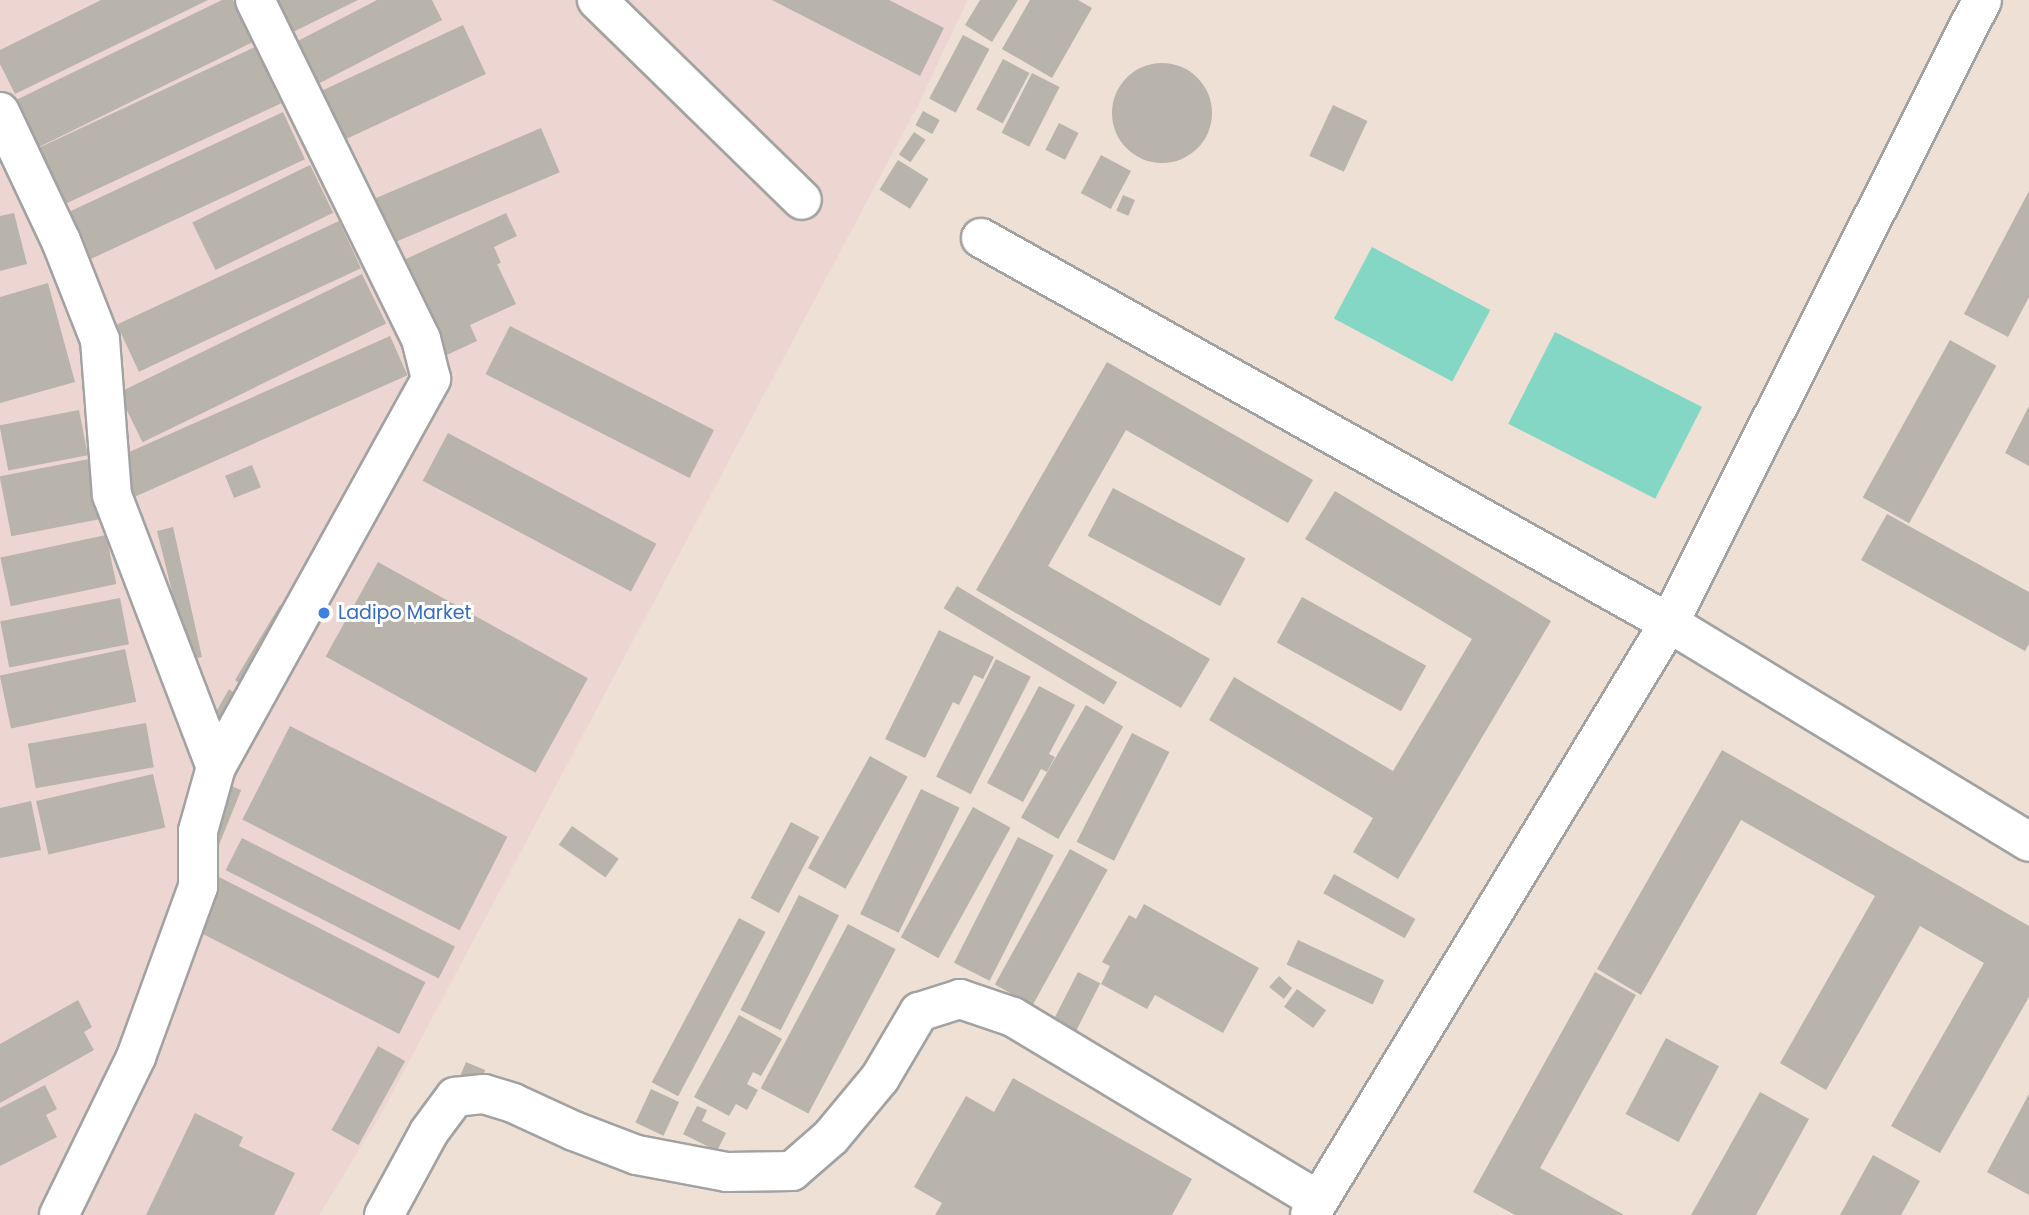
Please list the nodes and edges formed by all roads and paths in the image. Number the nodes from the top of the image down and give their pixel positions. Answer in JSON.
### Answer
{"nodes":[{"id":1,"x":255,"y":0,"type":"edge"},
{"id":2,"x":597,"y":0,"type":"edge"},
{"id":3,"x":1982,"y":0,"type":"edge"},
{"id":4,"x":0,"y":112,"type":"edge"},
{"id":5,"x":802,"y":200,"type":"dead end"},
{"id":6,"x":981,"y":238,"type":"dead end"},
{"id":7,"x":1669,"y":623,"type":"junction"},
{"id":8,"x":216,"y":767,"type":"junction"},
{"id":9,"x":2029,"y":842,"type":"edge"},
{"id":10,"x":1314,"y":1208,"type":"edge"},
{"id":11,"x":59,"y":1215,"type":"edge"},
{"id":12,"x":384,"y":1215,"type":"edge"}],
"edges":[{"from":1,"to":8,"type":"street"},
{"from":2,"to":5,"type":"street"},
{"from":3,"to":7,"type":"street"},
{"from":4,"to":8,"type":"street"},
{"from":6,"to":7,"type":"street"},
{"from":7,"to":9,"type":"street"},
{"from":7,"to":10,"type":"street"},
{"from":8,"to":11,"type":"street"},
{"from":10,"to":12,"type":"street"}]}
